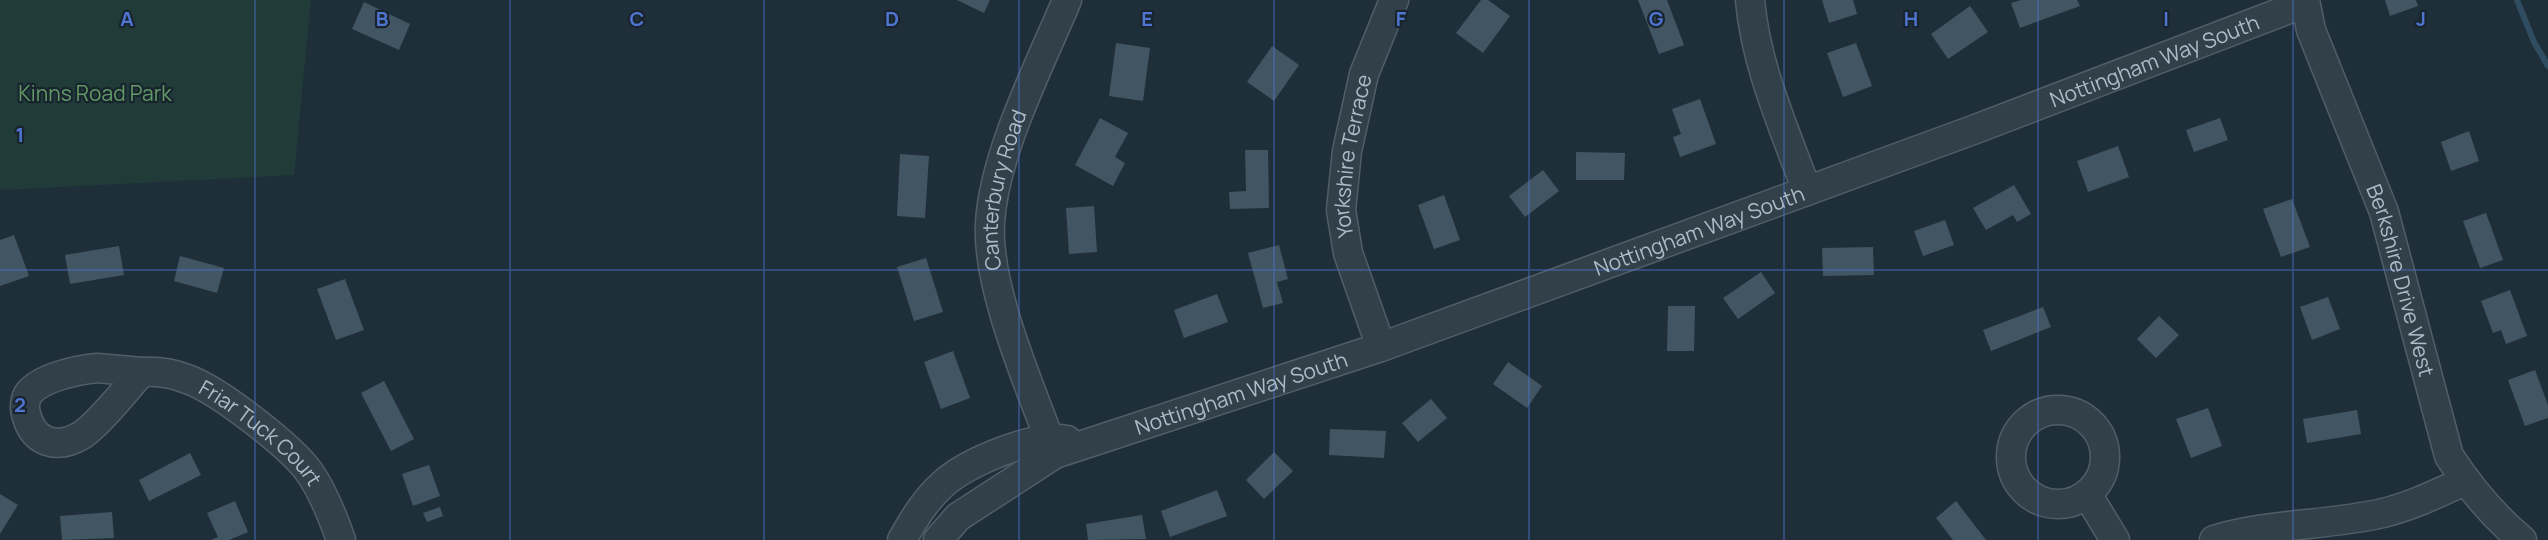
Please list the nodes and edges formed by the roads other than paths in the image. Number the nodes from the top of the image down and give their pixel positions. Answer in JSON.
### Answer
{"nodes":[{"id":1,"x":1067,"y":0,"type":"edge"},
{"id":2,"x":1394,"y":0,"type":"edge"},
{"id":3,"x":1750,"y":0,"type":"edge"},
{"id":4,"x":2305,"y":2,"type":"edge"},
{"id":5,"x":1806,"y":191,"type":"junction"},
{"id":6,"x":1381,"y":346,"type":"junction"},
{"id":7,"x":142,"y":372,"type":"dead end"},
{"id":8,"x":1052,"y":446,"type":"junction"},
{"id":9,"x":2465,"y":481,"type":"junction"},
{"id":10,"x":2087,"y":494,"type":"dead end"},
{"id":11,"x":342,"y":540,"type":"edge"},
{"id":12,"x":903,"y":540,"type":"edge"},
{"id":13,"x":938,"y":540,"type":"edge"},
{"id":14,"x":2115,"y":540,"type":"edge"},
{"id":15,"x":2214,"y":540,"type":"edge"},
{"id":16,"x":2522,"y":540,"type":"edge"}],
"edges":[{"from":1,"to":8,"type":"street","name":"Canterbury Road"},
{"from":2,"to":6,"type":"street","name":"Yorkshire Terrace"},
{"from":3,"to":5,"type":"street"},
{"from":4,"to":5,"type":"street","name":"Nottingham Way South"},
{"from":4,"to":9,"type":"street","name":"Berkshire Drive West"},
{"from":5,"to":6,"type":"street","name":"Nottingham Way South"},
{"from":6,"to":8,"type":"street","name":"Nottingham Way South"},
{"from":7,"to":11,"type":"street","name":"Friar Tuck Court"},
{"from":8,"to":12,"type":"street","name":"Nottingham Way South"},
{"from":8,"to":13,"type":"street","name":"Nottingham Way South"},
{"from":9,"to":15,"type":"street"},
{"from":9,"to":16,"type":"street","name":"Berkshire Drive West"},
{"from":10,"to":14,"type":"street"}]}
